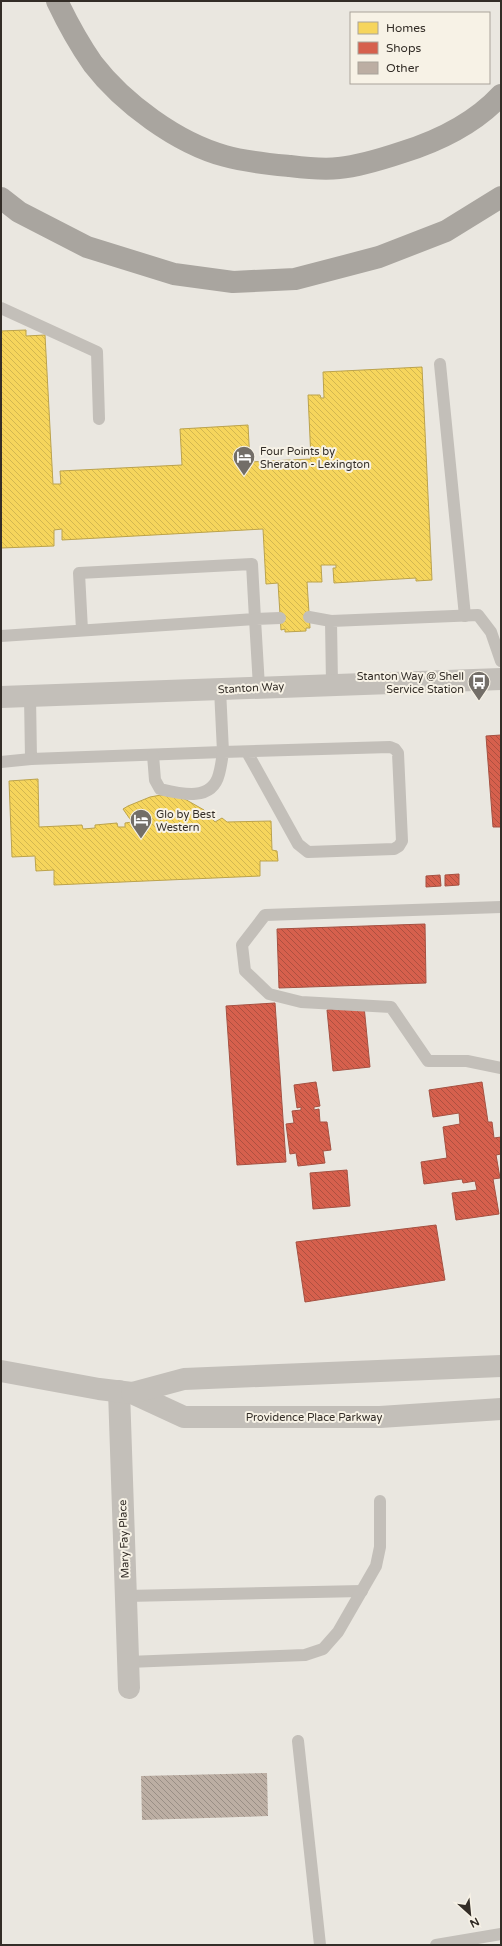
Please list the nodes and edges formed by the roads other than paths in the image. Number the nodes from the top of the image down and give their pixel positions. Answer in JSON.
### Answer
{"nodes":[{"id":1,"x":57,"y":1,"type":"edge"},
{"id":2,"x":501,"y":95,"type":"edge"},
{"id":3,"x":501,"y":197,"type":"edge"},
{"id":4,"x":1,"y":198,"type":"edge"},
{"id":5,"x":1,"y":308,"type":"edge"},
{"id":6,"x":440,"y":364,"type":"dead end"},
{"id":7,"x":99,"y":419,"type":"dead end"},
{"id":8,"x":465,"y":616,"type":"junction"},
{"id":9,"x":309,"y":617,"type":"dead end"},
{"id":10,"x":280,"y":618,"type":"dead end"},
{"id":11,"x":255,"y":619,"type":"junction"},
{"id":12,"x":331,"y":621,"type":"junction"},
{"id":13,"x":82,"y":630,"type":"junction"},
{"id":14,"x":1,"y":636,"type":"edge"},
{"id":15,"x":501,"y":661,"type":"edge"},
{"id":16,"x":501,"y":679,"type":"edge"},
{"id":17,"x":332,"y":684,"type":"junction"},
{"id":18,"x":259,"y":687,"type":"junction"},
{"id":19,"x":220,"y":689,"type":"junction"},
{"id":20,"x":30,"y":696,"type":"junction"},
{"id":21,"x":1,"y":697,"type":"edge"},
{"id":22,"x":223,"y":752,"type":"junction"},
{"id":23,"x":247,"y":752,"type":"junction"},
{"id":24,"x":153,"y":755,"type":"junction"},
{"id":25,"x":31,"y":759,"type":"junction"},
{"id":26,"x":1,"y":762,"type":"edge"},
{"id":27,"x":501,"y":907,"type":"edge"},
{"id":28,"x":501,"y":1068,"type":"edge"},
{"id":29,"x":501,"y":1366,"type":"edge"},
{"id":30,"x":1,"y":1371,"type":"edge"},
{"id":31,"x":126,"y":1392,"type":"junction"},
{"id":32,"x":501,"y":1409,"type":"edge"},
{"id":33,"x":380,"y":1501,"type":"dead end"},
{"id":34,"x":362,"y":1591,"type":"junction"},
{"id":35,"x":126,"y":1596,"type":"junction"},
{"id":36,"x":128,"y":1662,"type":"junction"},
{"id":37,"x":129,"y":1688,"type":"dead end"},
{"id":38,"x":298,"y":1741,"type":"dead end"},
{"id":39,"x":501,"y":1934,"type":"edge"},
{"id":40,"x":320,"y":1945,"type":"edge"},
{"id":41,"x":436,"y":1945,"type":"edge"}],
"edges":[{"from":1,"to":2,"type":"highway"},
{"from":3,"to":4,"type":"highway"},
{"from":5,"to":7,"type":"lane"},
{"from":6,"to":8,"type":"lane"},
{"from":8,"to":12,"type":"lane"},
{"from":8,"to":15,"type":"lane"},
{"from":9,"to":12,"type":"lane"},
{"from":10,"to":11,"type":"lane"},
{"from":11,"to":13,"type":"lane"},
{"from":11,"to":13,"type":"lane"},
{"from":11,"to":18,"type":"lane"},
{"from":12,"to":17,"type":"lane"},
{"from":13,"to":14,"type":"lane"},
{"from":16,"to":17,"type":"street","name":"Stanton Way"},
{"from":17,"to":18,"type":"street","name":"Stanton Way"},
{"from":18,"to":19,"type":"street","name":"Stanton Way"},
{"from":19,"to":20,"type":"street","name":"Stanton Way"},
{"from":19,"to":22,"type":"lane"},
{"from":20,"to":21,"type":"street","name":"Stanton Way"},
{"from":20,"to":25,"type":"lane"},
{"from":22,"to":23,"type":"lane"},
{"from":22,"to":24,"type":"lane"},
{"from":22,"to":24,"type":"lane"},
{"from":23,"to":23,"type":"lane"},
{"from":24,"to":25,"type":"lane"},
{"from":25,"to":26,"type":"lane"},
{"from":27,"to":28,"type":"lane"},
{"from":29,"to":31,"type":"street","name":"Providence Place Parkway"},
{"from":30,"to":31,"type":"street","name":"Providence Place Parkway"},
{"from":31,"to":32,"type":"street","name":"Providence Place Parkway"},
{"from":31,"to":35,"type":"street","name":"Mary Fay Place"},
{"from":33,"to":34,"type":"lane"},
{"from":34,"to":35,"type":"lane"},
{"from":34,"to":36,"type":"lane"},
{"from":35,"to":36,"type":"street","name":"Mary Fay Place"},
{"from":36,"to":37,"type":"street","name":"Mary Fay Place"},
{"from":38,"to":40,"type":"lane"},
{"from":39,"to":41,"type":"lane"}]}
